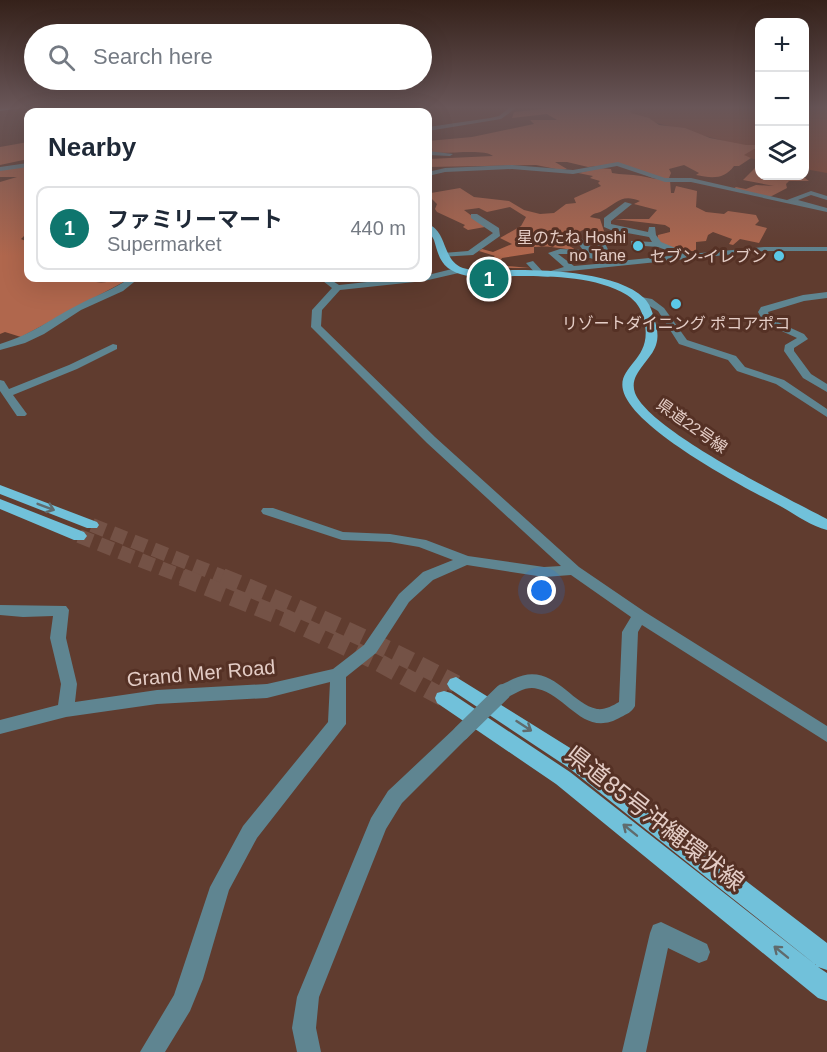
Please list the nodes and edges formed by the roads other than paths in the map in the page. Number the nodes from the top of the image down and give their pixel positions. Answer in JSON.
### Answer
{"nodes":[{"id":1,"x":24,"y":166,"type":"edge"},
{"id":2,"x":0,"y":169,"type":"edge"},
{"id":3,"x":432,"y":172,"type":"edge"},
{"id":4,"x":675,"y":180,"type":"junction"},
{"id":5,"x":673,"y":193,"type":"dead end"},
{"id":6,"x":827,"y":198,"type":"edge"},
{"id":7,"x":792,"y":201,"type":"junction"},
{"id":8,"x":628,"y":204,"type":"dead end"},
{"id":9,"x":820,"y":207,"type":"edge"},
{"id":10,"x":474,"y":216,"type":"dead end"},
{"id":11,"x":432,"y":230,"type":"edge"},
{"id":12,"x":583,"y":239,"type":"dead end"},
{"id":13,"x":600,"y":241,"type":"dead end"},
{"id":14,"x":634,"y":243,"type":"dead end"},
{"id":15,"x":659,"y":245,"type":"junction"},
{"id":16,"x":827,"y":249,"type":"edge"},
{"id":17,"x":586,"y":254,"type":"junction"},
{"id":18,"x":442,"y":255,"type":"junction"},
{"id":19,"x":690,"y":257,"type":"junction"},
{"id":20,"x":608,"y":260,"type":"junction"},
{"id":21,"x":530,"y":263,"type":"dead end"},
{"id":22,"x":619,"y":264,"type":"junction"},
{"id":23,"x":573,"y":269,"type":"junction"},
{"id":24,"x":460,"y":270,"type":"junction"},
{"id":25,"x":545,"y":274,"type":"junction"},
{"id":26,"x":432,"y":276,"type":"edge"},
{"id":27,"x":130,"y":282,"type":"edge"},
{"id":28,"x":329,"y":282,"type":"edge"},
{"id":29,"x":386,"y":282,"type":"edge"},
{"id":30,"x":337,"y":288,"type":"junction"},
{"id":31,"x":827,"y":295,"type":"edge"},
{"id":32,"x":641,"y":300,"type":"junction"},
{"id":33,"x":0,"y":347,"type":"edge"},
{"id":34,"x":114,"y":347,"type":"dead end"},
{"id":35,"x":0,"y":383,"type":"edge"},
{"id":36,"x":827,"y":389,"type":"edge"},
{"id":37,"x":8,"y":393,"type":"junction"},
{"id":38,"x":826,"y":411,"type":"edge"},
{"id":39,"x":21,"y":414,"type":"dead end"},
{"id":40,"x":0,"y":489,"type":"edge"},
{"id":41,"x":0,"y":504,"type":"edge"},
{"id":42,"x":268,"y":511,"type":"dead end"},
{"id":43,"x":92,"y":525,"type":"tunnel mouth"},
{"id":44,"x":827,"y":525,"type":"edge"},
{"id":45,"x":79,"y":536,"type":"tunnel mouth"},
{"id":46,"x":466,"y":560,"type":"junction"},
{"id":47,"x":574,"y":570,"type":"junction"},
{"id":48,"x":0,"y":610,"type":"edge"},
{"id":49,"x":640,"y":616,"type":"junction"},
{"id":50,"x":338,"y":674,"type":"junction"},
{"id":51,"x":66,"y":710,"type":"junction"},
{"id":52,"x":0,"y":727,"type":"edge"},
{"id":53,"x":827,"y":735,"type":"edge"},
{"id":54,"x":699,"y":952,"type":"dead end"},
{"id":55,"x":827,"y":958,"type":"edge"},
{"id":56,"x":827,"y":989,"type":"edge"},
{"id":57,"x":152,"y":1052,"type":"edge"},
{"id":58,"x":309,"y":1052,"type":"edge"},
{"id":59,"x":634,"y":1052,"type":"edge"}],
"edges":[{"from":1,"to":2,"type":"street"},
{"from":3,"to":4,"type":"street"},
{"from":4,"to":5,"type":"street"},
{"from":4,"to":7,"type":"street"},
{"from":6,"to":7,"type":"street"},
{"from":7,"to":9,"type":"street"},
{"from":8,"to":15,"type":"street"},
{"from":10,"to":18,"type":"street"},
{"from":11,"to":18,"type":"main road"},
{"from":12,"to":17,"type":"street"},
{"from":13,"to":20,"type":"street"},
{"from":14,"to":15,"type":"street"},
{"from":15,"to":19,"type":"street"},
{"from":16,"to":19,"type":"street"},
{"from":17,"to":20,"type":"street"},
{"from":17,"to":23,"type":"street"},
{"from":18,"to":24,"type":"main road"},
{"from":19,"to":22,"type":"street"},
{"from":20,"to":22,"type":"street"},
{"from":21,"to":25,"type":"street"},
{"from":22,"to":23,"type":"street"},
{"from":23,"to":25,"type":"street"},
{"from":24,"to":25,"type":"main road"},
{"from":24,"to":26,"type":"street"},
{"from":25,"to":32,"type":"main road"},
{"from":27,"to":33,"type":"street"},
{"from":28,"to":30,"type":"street"},
{"from":29,"to":30,"type":"street"},
{"from":30,"to":47,"type":"street"},
{"from":31,"to":36,"type":"street"},
{"from":32,"to":38,"type":"street"},
{"from":32,"to":44,"type":"main road","name":"県道22号線"},
{"from":34,"to":37,"type":"street"},
{"from":35,"to":37,"type":"street"},
{"from":37,"to":39,"type":"street"},
{"from":40,"to":43,"type":"main road","one_way":true},
{"from":41,"to":45,"type":"main road"},
{"from":42,"to":46,"type":"street"},
{"from":46,"to":47,"type":"street"},
{"from":46,"to":50,"type":"street","name":"Grand Mer Road"},
{"from":47,"to":49,"type":"street"},
{"from":48,"to":51,"type":"street"},
{"from":49,"to":53,"type":"street"},
{"from":49,"to":58,"type":"street","bridge":true},
{"from":50,"to":51,"type":"street","name":"Grand Mer Road"},
{"from":50,"to":57,"type":"street"},
{"from":51,"to":52,"type":"street","name":"Grand Mer Road"},
{"from":54,"to":59,"type":"street"},
{"from":56,"to":55,"type":"main road","name":"県道85号沖縄環状線","one_way":true}]}
